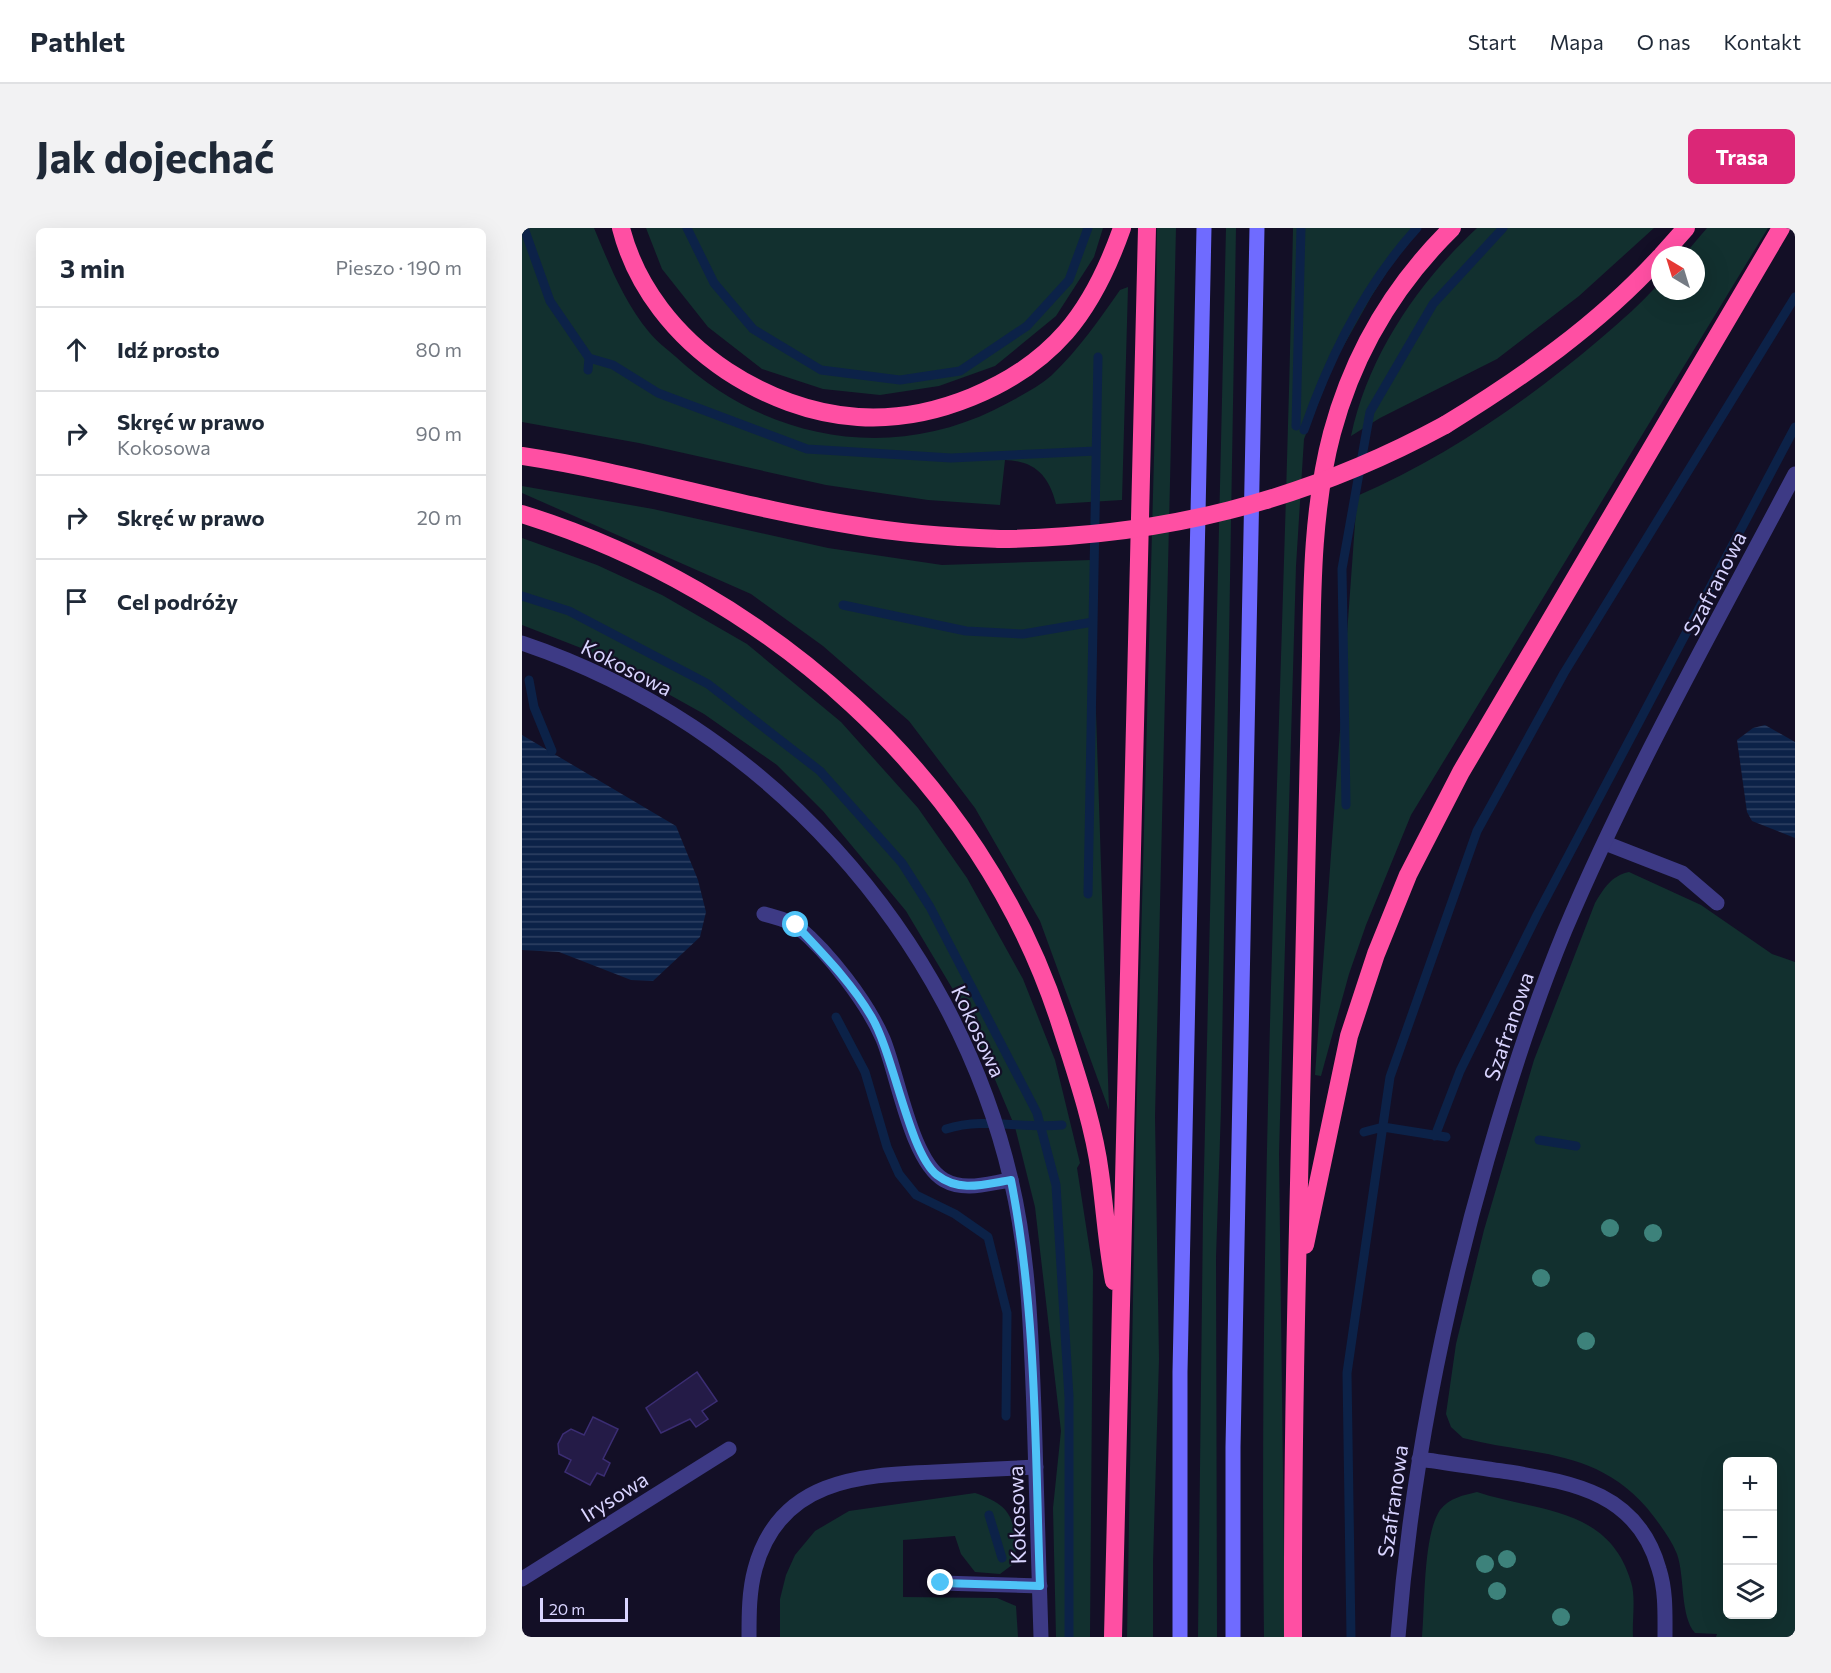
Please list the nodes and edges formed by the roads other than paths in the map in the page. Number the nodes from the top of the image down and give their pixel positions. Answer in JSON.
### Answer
{"nodes":[{"id":1,"x":621,"y":228,"type":"edge"},
{"id":2,"x":1122,"y":228,"type":"edge"},
{"id":3,"x":1147,"y":228,"type":"edge"},
{"id":4,"x":1204,"y":228,"type":"edge"},
{"id":5,"x":1257,"y":228,"type":"edge"},
{"id":6,"x":1452,"y":228,"type":"edge"},
{"id":7,"x":1686,"y":228,"type":"edge"},
{"id":8,"x":1782,"y":228,"type":"edge"},
{"id":9,"x":1670,"y":246,"type":"edge"},
{"id":10,"x":1651,"y":265,"type":"edge"},
{"id":11,"x":522,"y":456,"type":"edge"},
{"id":12,"x":1795,"y":474,"type":"edge"},
{"id":13,"x":522,"y":514,"type":"edge"},
{"id":14,"x":522,"y":643,"type":"edge"},
{"id":15,"x":1605,"y":843,"type":"junction"},
{"id":16,"x":1718,"y":903,"type":"dead end"},
{"id":17,"x":764,"y":914,"type":"dead end"},
{"id":18,"x":1011,"y":1180,"type":"junction"},
{"id":19,"x":1295,"y":1294,"type":"junction"},
{"id":20,"x":1121,"y":1312,"type":"junction"},
{"id":21,"x":729,"y":1449,"type":"dead end"},
{"id":22,"x":1419,"y":1459,"type":"junction"},
{"id":23,"x":1036,"y":1467,"type":"junction"},
{"id":24,"x":522,"y":1579,"type":"edge"},
{"id":25,"x":941,"y":1583,"type":"dead end"},
{"id":26,"x":1040,"y":1586,"type":"junction"},
{"id":27,"x":749,"y":1637,"type":"edge"},
{"id":28,"x":1041,"y":1637,"type":"edge"},
{"id":29,"x":1113,"y":1637,"type":"edge"},
{"id":30,"x":1180,"y":1637,"type":"edge"},
{"id":31,"x":1233,"y":1637,"type":"edge"},
{"id":32,"x":1293,"y":1637,"type":"edge"},
{"id":33,"x":1398,"y":1637,"type":"edge"},
{"id":34,"x":1665,"y":1637,"type":"edge"}],
"edges":[{"from":1,"to":2,"type":"highway"},
{"from":3,"to":20,"type":"highway"},
{"from":4,"to":30,"type":"main road"},
{"from":5,"to":31,"type":"main road"},
{"from":6,"to":19,"type":"highway"},
{"from":7,"to":9,"type":"highway"},
{"from":8,"to":19,"type":"highway"},
{"from":10,"to":11,"type":"highway","bridge":true},
{"from":12,"to":15,"type":"street","name":"Szafranowa"},
{"from":13,"to":20,"type":"highway"},
{"from":14,"to":18,"type":"street","name":"Kokosowa"},
{"from":15,"to":16,"type":"street"},
{"from":15,"to":22,"type":"street","name":"Szafranowa"},
{"from":17,"to":18,"type":"street"},
{"from":18,"to":23,"type":"street","name":"Kokosowa"},
{"from":19,"to":32,"type":"highway"},
{"from":20,"to":29,"type":"highway"},
{"from":21,"to":24,"type":"street","name":"Irysowa"},
{"from":22,"to":33,"type":"street","name":"Szafranowa"},
{"from":22,"to":34,"type":"street"},
{"from":23,"to":26,"type":"street","name":"Kokosowa"},
{"from":23,"to":27,"type":"street"},
{"from":25,"to":26,"type":"street"},
{"from":26,"to":28,"type":"street","name":"Kokosowa"}]}
